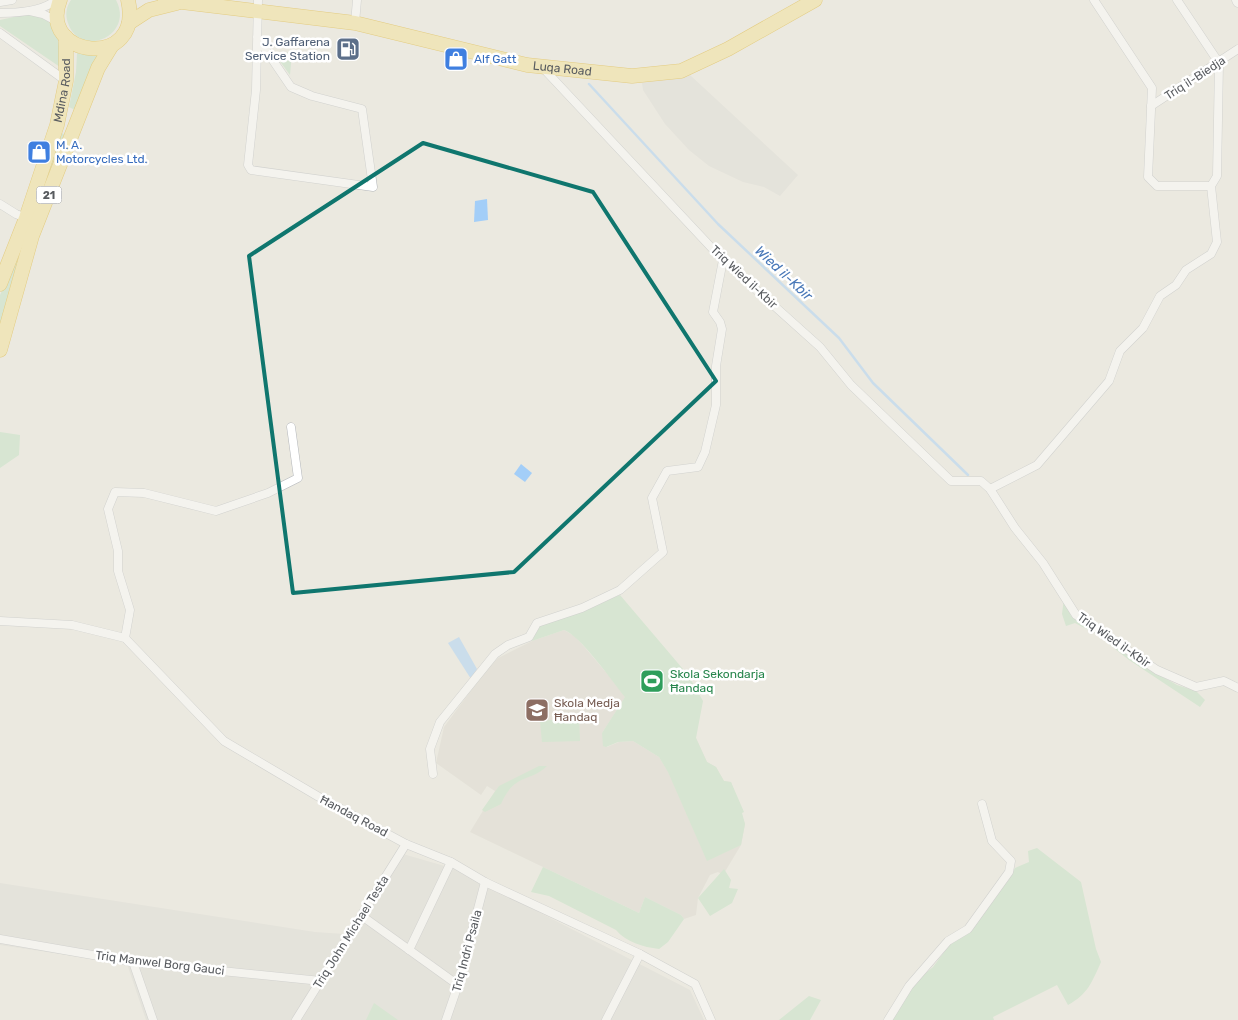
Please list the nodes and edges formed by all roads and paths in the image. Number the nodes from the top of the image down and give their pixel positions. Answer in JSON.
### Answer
{"nodes":[{"id":1,"x":12,"y":0,"type":"edge"},
{"id":2,"x":56,"y":0,"type":"edge"},
{"id":3,"x":60,"y":0,"type":"edge"},
{"id":4,"x":128,"y":0,"type":"edge"},
{"id":5,"x":357,"y":0,"type":"edge"},
{"id":6,"x":815,"y":0,"type":"edge"},
{"id":7,"x":1094,"y":0,"type":"edge"},
{"id":8,"x":1177,"y":0,"type":"edge"},
{"id":9,"x":171,"y":1,"type":"edge"},
{"id":10,"x":0,"y":2,"type":"edge"},
{"id":11,"x":258,"y":5,"type":"edge"},
{"id":12,"x":28,"y":10,"type":"junction"},
{"id":13,"x":2,"y":14,"type":"edge"},
{"id":14,"x":58,"y":22,"type":"junction"},
{"id":15,"x":129,"y":23,"type":"junction"},
{"id":16,"x":355,"y":23,"type":"junction"},
{"id":17,"x":0,"y":33,"type":"edge"},
{"id":18,"x":66,"y":37,"type":"junction"},
{"id":19,"x":256,"y":38,"type":"junction"},
{"id":20,"x":112,"y":44,"type":"junction"},
{"id":21,"x":1238,"y":49,"type":"edge"},
{"id":22,"x":1219,"y":63,"type":"junction"},
{"id":23,"x":542,"y":68,"type":"junction"},
{"id":24,"x":66,"y":81,"type":"junction"},
{"id":25,"x":1151,"y":106,"type":"junction"},
{"id":26,"x":1211,"y":186,"type":"junction"},
{"id":27,"x":0,"y":204,"type":"edge"},
{"id":28,"x":26,"y":218,"type":"junction"},
{"id":29,"x":723,"y":260,"type":"junction"},
{"id":30,"x":0,"y":284,"type":"edge"},
{"id":31,"x":1,"y":346,"type":"edge"},
{"id":32,"x":291,"y":427,"type":"dead end"},
{"id":33,"x":990,"y":488,"type":"junction"},
{"id":34,"x":0,"y":621,"type":"edge"},
{"id":35,"x":126,"y":638,"type":"junction"},
{"id":36,"x":1238,"y":688,"type":"edge"},
{"id":37,"x":433,"y":774,"type":"dead end"},
{"id":38,"x":982,"y":804,"type":"dead end"},
{"id":39,"x":406,"y":844,"type":"junction"},
{"id":40,"x":451,"y":862,"type":"junction"},
{"id":41,"x":484,"y":882,"type":"junction"},
{"id":42,"x":362,"y":916,"type":"junction"},
{"id":43,"x":0,"y":938,"type":"edge"},
{"id":44,"x":409,"y":950,"type":"junction"},
{"id":45,"x":640,"y":954,"type":"junction"},
{"id":46,"x":133,"y":962,"type":"junction"},
{"id":47,"x":320,"y":981,"type":"junction"},
{"id":48,"x":458,"y":985,"type":"junction"},
{"id":49,"x":152,"y":1020,"type":"edge"},
{"id":50,"x":296,"y":1020,"type":"edge"},
{"id":51,"x":446,"y":1020,"type":"edge"},
{"id":52,"x":606,"y":1020,"type":"edge"},
{"id":53,"x":711,"y":1020,"type":"edge"},
{"id":54,"x":888,"y":1020,"type":"edge"}],
"edges":[{"from":1,"to":10,"type":"street"},
{"from":2,"to":12,"type":"street"},
{"from":3,"to":14,"type":"highway"},
{"from":4,"to":15,"type":"highway"},
{"from":5,"to":16,"type":"street"},
{"from":6,"to":23,"type":"highway","name":"Luqa Road"},
{"from":7,"to":25,"type":"street"},
{"from":8,"to":22,"type":"street"},
{"from":9,"to":11,"type":"highway","name":"Luqa Road"},
{"from":9,"to":15,"type":"highway","name":"Luqa Road"},
{"from":11,"to":16,"type":"highway","name":"Luqa Road"},
{"from":11,"to":19,"type":"street"},
{"from":12,"to":13,"type":"street"},
{"from":12,"to":14,"type":"street"},
{"from":14,"to":18,"type":"highway"},
{"from":15,"to":20,"type":"highway","name":"Luqa Road"},
{"from":16,"to":23,"type":"highway","name":"Luqa Road"},
{"from":17,"to":24,"type":"street"},
{"from":18,"to":20,"type":"highway"},
{"from":18,"to":24,"type":"highway","name":"Mdina Road","number":"21"},
{"from":19,"to":19,"type":"street"},
{"from":20,"to":31,"type":"highway","number":"21"},
{"from":21,"to":22,"type":"street","name":"Triq il-Biedja"},
{"from":22,"to":25,"type":"street","name":"Triq il-Biedja"},
{"from":22,"to":26,"type":"street"},
{"from":23,"to":29,"type":"street","name":"Triq Wied il-Kbir"},
{"from":24,"to":28,"type":"highway","name":"Mdina Road","number":"21"},
{"from":25,"to":26,"type":"street"},
{"from":26,"to":33,"type":"street"},
{"from":27,"to":28,"type":"street"},
{"from":28,"to":30,"type":"highway","name":"Mdina Road","number":"21"},
{"from":29,"to":33,"type":"street","name":"Triq Wied il-Kbir"},
{"from":29,"to":37,"type":"street"},
{"from":32,"to":35,"type":"street"},
{"from":33,"to":36,"type":"street","name":"Triq Wied il-Kbir"},
{"from":34,"to":35,"type":"street"},
{"from":35,"to":39,"type":"street","name":"Ħandaq Road"},
{"from":38,"to":54,"type":"street"},
{"from":39,"to":40,"type":"street","name":"Ħandaq Road"},
{"from":39,"to":42,"type":"street","name":"Triq John Michael Testa"},
{"from":40,"to":41,"type":"street","name":"Ħandaq Road"},
{"from":40,"to":44,"type":"street"},
{"from":41,"to":45,"type":"street","name":"Ħandaq Road"},
{"from":41,"to":48,"type":"street","name":"Triq Indrì Psaila"},
{"from":42,"to":44,"type":"street"},
{"from":42,"to":47,"type":"street","name":"Triq John Michael Testa"},
{"from":43,"to":46,"type":"street","name":"Triq Manwel Borg Gauci"},
{"from":44,"to":48,"type":"street"},
{"from":45,"to":52,"type":"street"},
{"from":45,"to":53,"type":"street","name":"Ħandaq Road"},
{"from":46,"to":47,"type":"street","name":"Triq Manwel Borg Gauci"},
{"from":46,"to":49,"type":"street"},
{"from":47,"to":50,"type":"street","name":"Triq John Michael Testa"},
{"from":48,"to":51,"type":"street","name":"Triq Indrì Psaila"}]}
